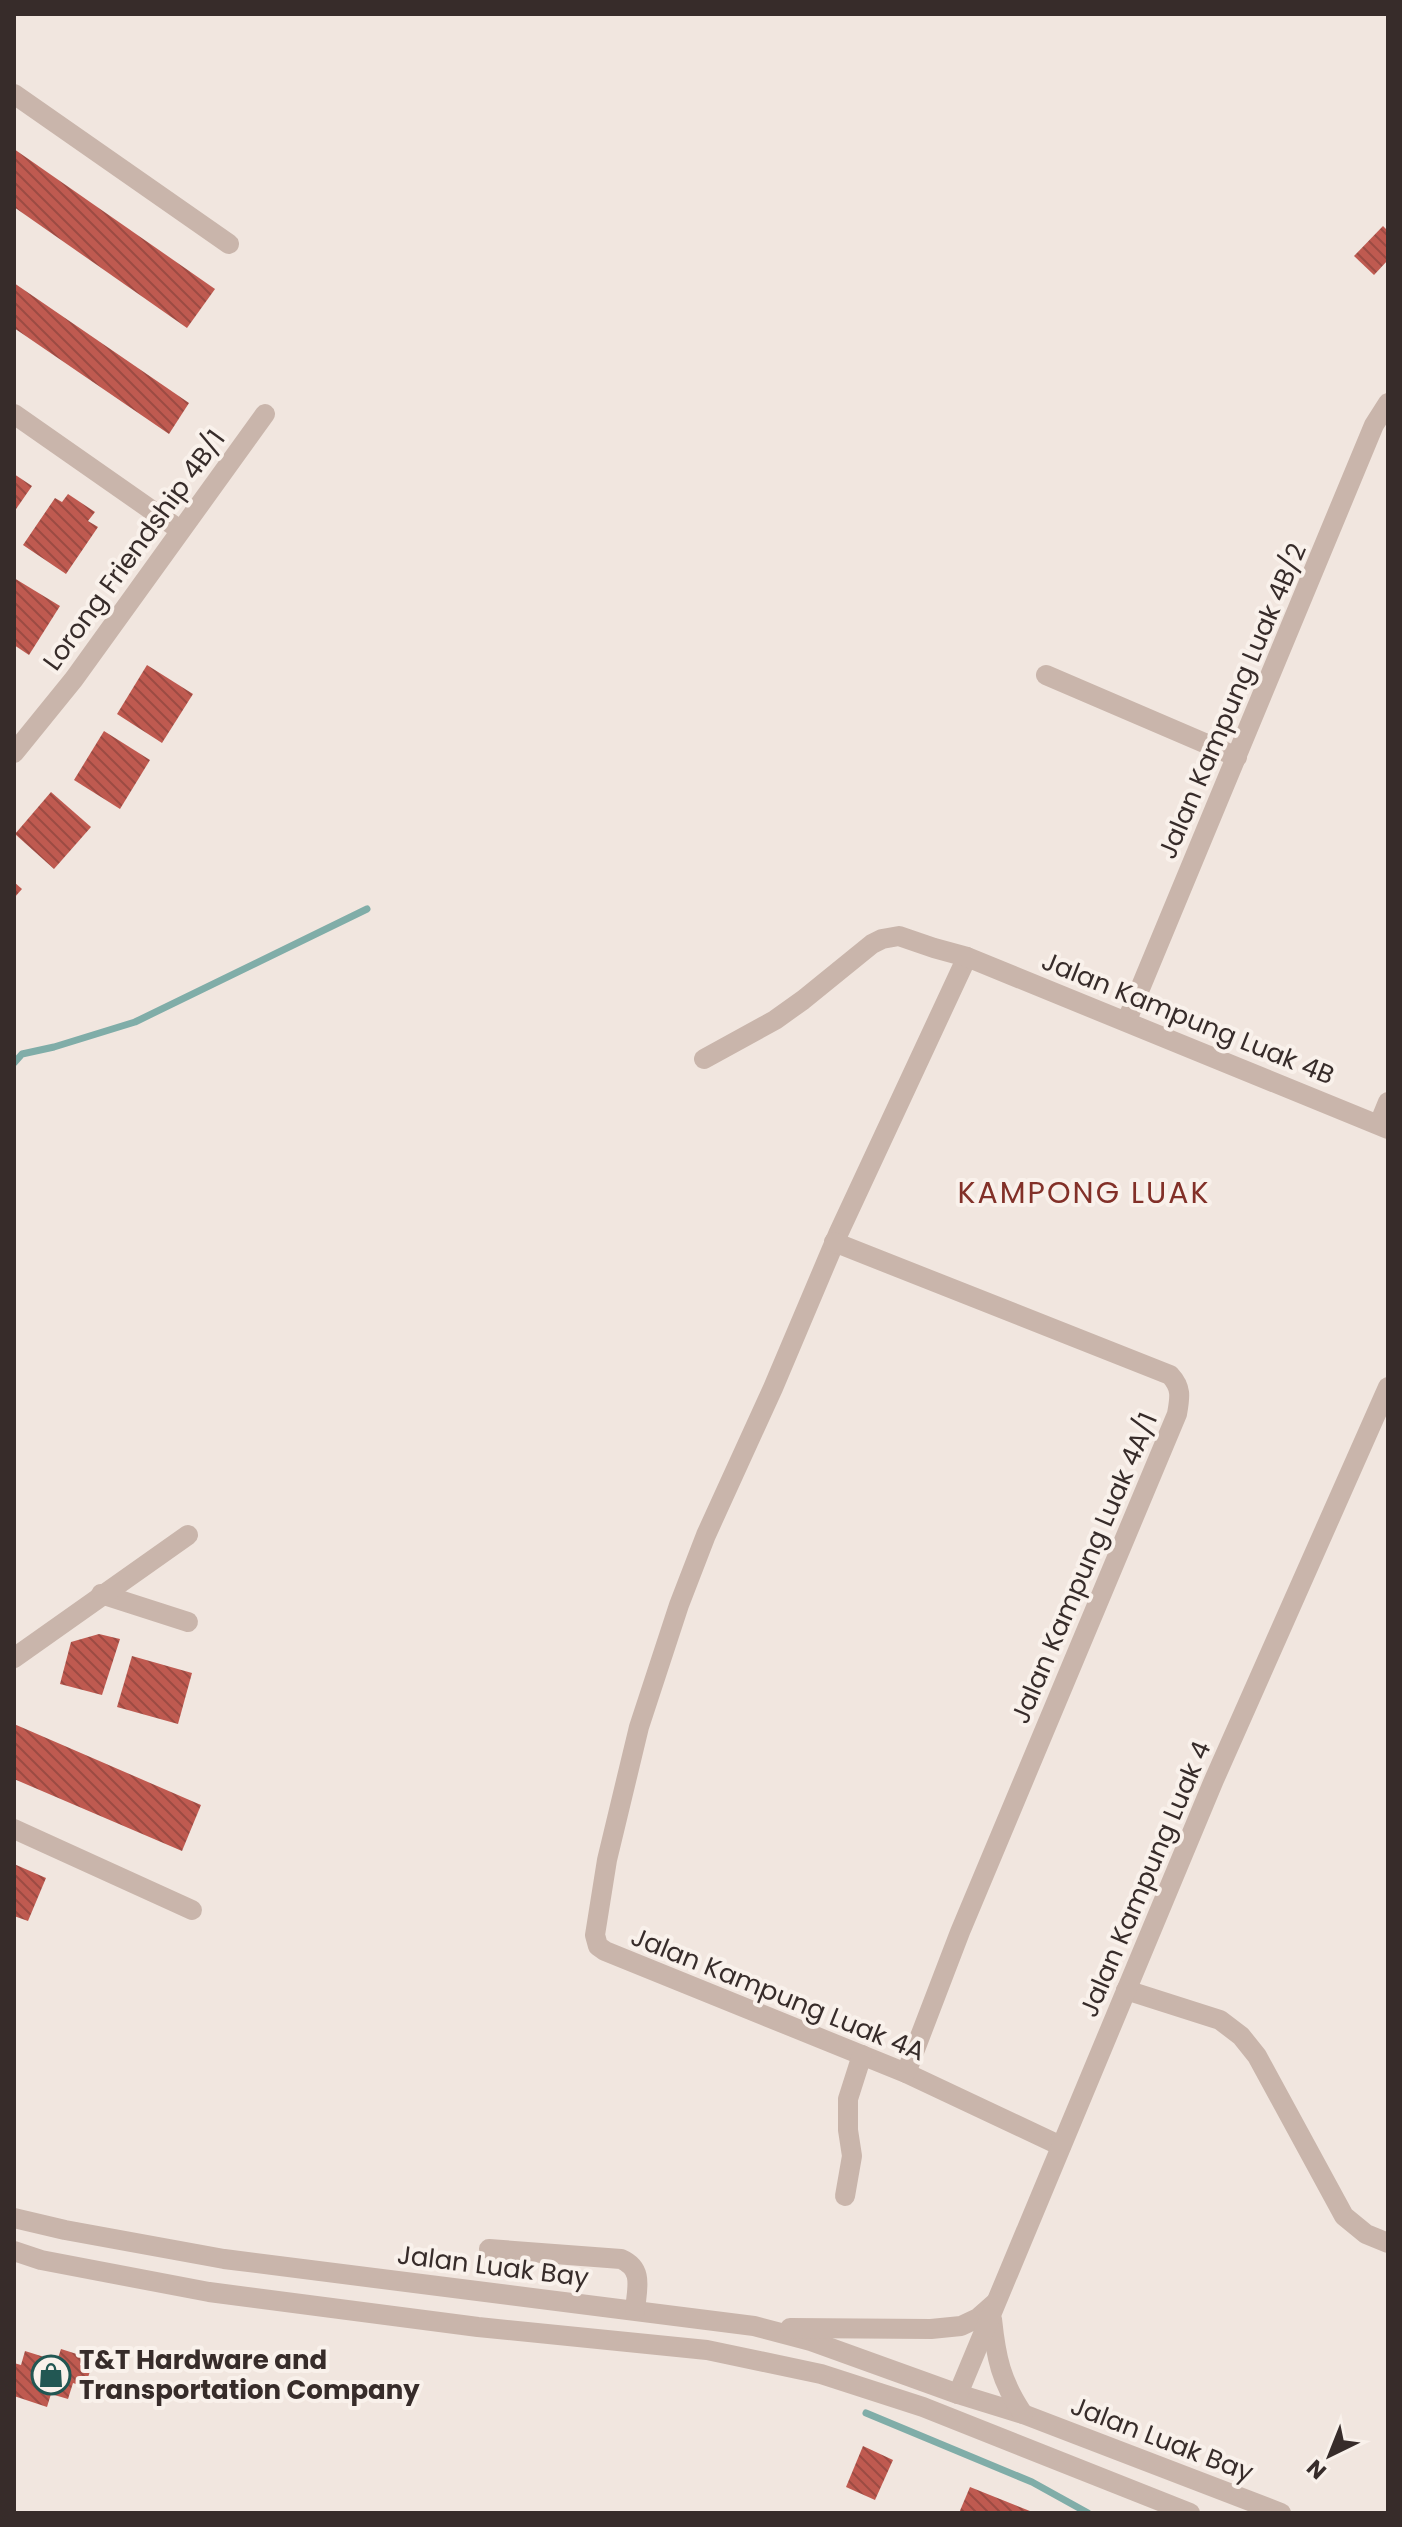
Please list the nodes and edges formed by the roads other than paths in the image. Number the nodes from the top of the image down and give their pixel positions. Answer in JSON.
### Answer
{"nodes":[{"id":1,"x":14,"y":94,"type":"edge"},
{"id":2,"x":229,"y":244,"type":"dead end"},
{"id":3,"x":1388,"y":403,"type":"edge"},
{"id":4,"x":14,"y":414,"type":"edge"},
{"id":5,"x":265,"y":414,"type":"dead end"},
{"id":6,"x":180,"y":530,"type":"junction"},
{"id":7,"x":1046,"y":675,"type":"dead end"},
{"id":8,"x":14,"y":753,"type":"edge"},
{"id":9,"x":1237,"y":757,"type":"junction"},
{"id":10,"x":967,"y":957,"type":"junction"},
{"id":11,"x":1127,"y":1020,"type":"junction"},
{"id":12,"x":704,"y":1059,"type":"dead end"},
{"id":13,"x":1388,"y":1102,"type":"edge"},
{"id":14,"x":1384,"y":1126,"type":"edge"},
{"id":15,"x":836,"y":1237,"type":"junction"},
{"id":16,"x":1388,"y":1387,"type":"edge"},
{"id":17,"x":188,"y":1535,"type":"dead end"},
{"id":18,"x":101,"y":1594,"type":"junction"},
{"id":19,"x":188,"y":1622,"type":"dead end"},
{"id":20,"x":14,"y":1658,"type":"edge"},
{"id":21,"x":14,"y":1829,"type":"edge"},
{"id":22,"x":192,"y":1910,"type":"dead end"},
{"id":23,"x":1126,"y":1990,"type":"junction"},
{"id":24,"x":862,"y":2055,"type":"junction"},
{"id":25,"x":906,"y":2073,"type":"junction"},
{"id":26,"x":1061,"y":2146,"type":"junction"},
{"id":27,"x":845,"y":2196,"type":"dead end"},
{"id":28,"x":14,"y":2218,"type":"edge"},
{"id":29,"x":1388,"y":2243,"type":"edge"},
{"id":30,"x":489,"y":2249,"type":"dead end"},
{"id":31,"x":14,"y":2251,"type":"edge"},
{"id":32,"x":994,"y":2308,"type":"junction"},
{"id":33,"x":635,"y":2310,"type":"junction"},
{"id":34,"x":754,"y":2326,"type":"junction"},
{"id":35,"x":958,"y":2394,"type":"junction"},
{"id":36,"x":923,"y":2407,"type":"junction"},
{"id":37,"x":1023,"y":2414,"type":"junction"},
{"id":38,"x":970,"y":2426,"type":"junction"},
{"id":39,"x":1179,"y":2475,"type":"junction"},
{"id":40,"x":1178,"y":2511,"type":"edge"},
{"id":41,"x":1281,"y":2513,"type":"edge"}],
"edges":[{"from":1,"to":2,"type":"street"},
{"from":3,"to":9,"type":"street","name":"Jalan Kampung Luak 4B/2"},
{"from":4,"to":6,"type":"street"},
{"from":5,"to":6,"type":"street","name":"Lorong Friendship 4B/1"},
{"from":6,"to":8,"type":"street","name":"Lorong Friendship 4B/1"},
{"from":7,"to":9,"type":"street"},
{"from":9,"to":11,"type":"street","name":"Jalan Kampung Luak 4B/2"},
{"from":10,"to":11,"type":"street","name":"Jalan Kampung Luak 4B"},
{"from":10,"to":12,"type":"street","name":"Jalan Kampung Luak 4B"},
{"from":10,"to":15,"type":"street","name":"Jalan Kampung Luak 4A"},
{"from":11,"to":14,"type":"street","name":"Jalan Kampung Luak 4B"},
{"from":13,"to":14,"type":"street"},
{"from":15,"to":24,"type":"street","name":"Jalan Kampung Luak 4A"},
{"from":15,"to":25,"type":"street","name":"Jalan Kampung Luak 4A/1"},
{"from":16,"to":23,"type":"street","name":"Jalan Kampung Luak 4"},
{"from":17,"to":18,"type":"street"},
{"from":18,"to":19,"type":"street"},
{"from":18,"to":20,"type":"street"},
{"from":21,"to":22,"type":"street"},
{"from":23,"to":26,"type":"street","name":"Jalan Kampung Luak 4"},
{"from":23,"to":29,"type":"street"},
{"from":24,"to":25,"type":"street","name":"Jalan Kampung Luak 4A"},
{"from":24,"to":27,"type":"street"},
{"from":25,"to":26,"type":"street","name":"Jalan Kampung Luak 4A"},
{"from":26,"to":32,"type":"street","name":"Jalan Kampung Luak 4"},
{"from":28,"to":33,"type":"street","name":"Jalan Luak Bay"},
{"from":30,"to":33,"type":"street"},
{"from":31,"to":36,"type":"street"},
{"from":32,"to":34,"type":"street"},
{"from":32,"to":35,"type":"street","name":"Jalan Kampung Luak 4"},
{"from":32,"to":37,"type":"street"},
{"from":33,"to":34,"type":"street","name":"Jalan Luak Bay"},
{"from":34,"to":35,"type":"street","name":"Jalan Luak Bay"},
{"from":35,"to":36,"type":"street"},
{"from":35,"to":37,"type":"street","name":"Jalan Luak Bay"},
{"from":35,"to":38,"type":"street"},
{"from":36,"to":38,"type":"street"},
{"from":37,"to":39,"type":"street","name":"Jalan Luak Bay"},
{"from":38,"to":40,"type":"street"},
{"from":39,"to":40,"type":"street"},
{"from":39,"to":41,"type":"street","name":"Jalan Luak Bay"}]}
